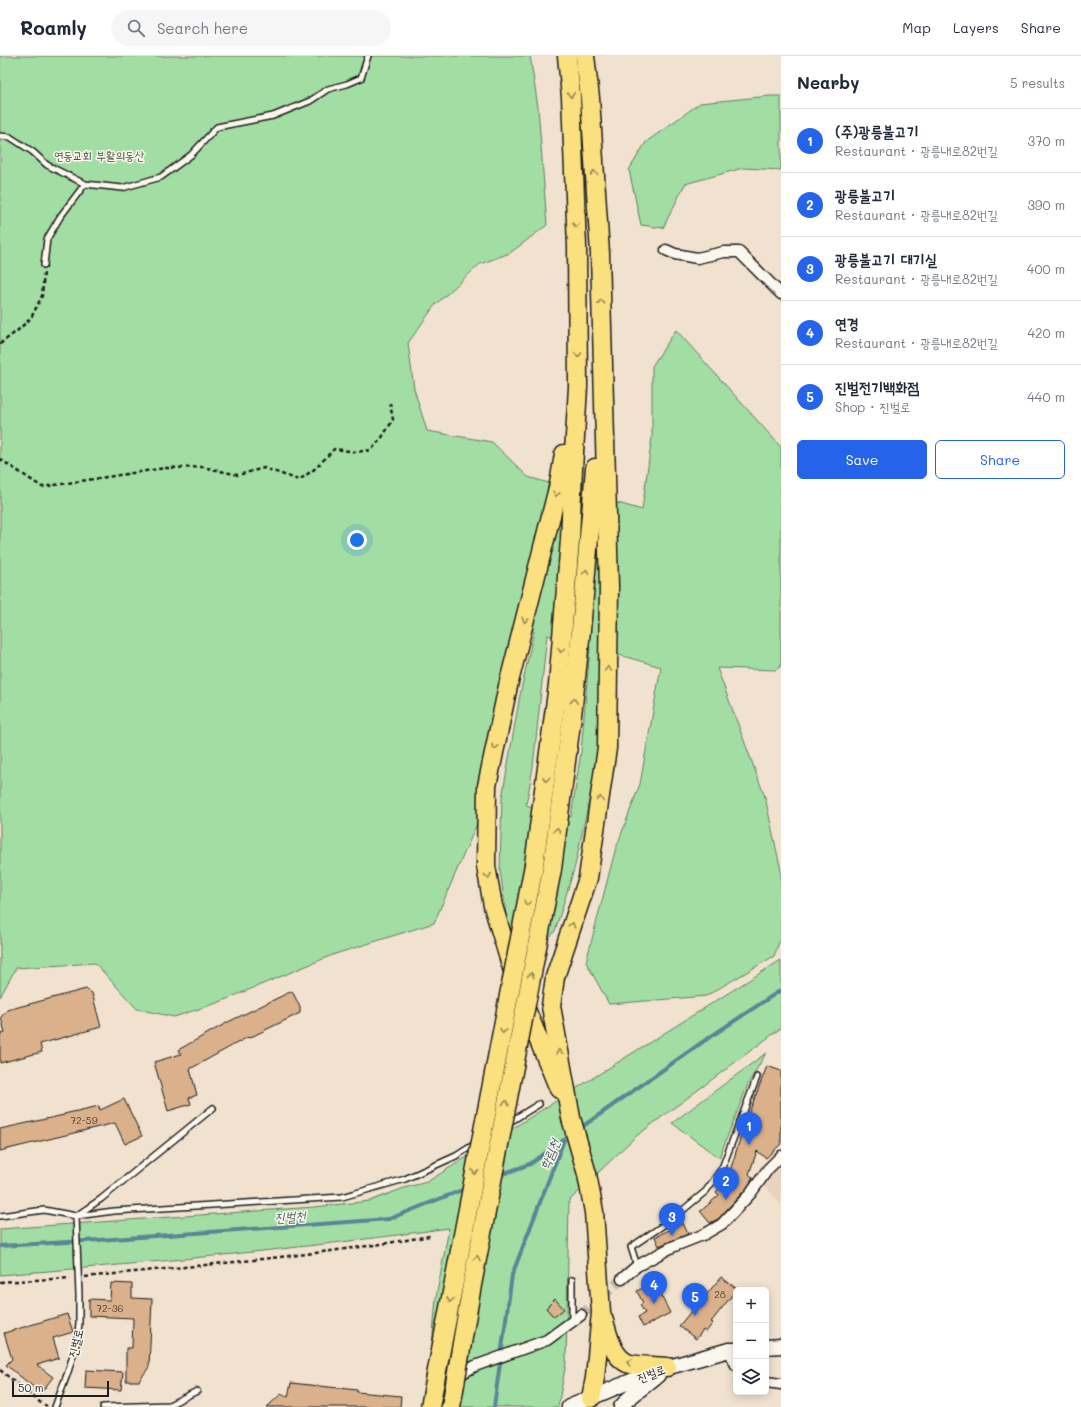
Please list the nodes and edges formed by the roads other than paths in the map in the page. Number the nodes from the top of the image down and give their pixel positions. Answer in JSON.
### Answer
{"nodes":[{"id":1,"x":368,"y":56,"type":"edge"},
{"id":2,"x":567,"y":56,"type":"edge"},
{"id":3,"x":585,"y":56,"type":"edge"},
{"id":4,"x":0,"y":136,"type":"edge"},
{"id":5,"x":85,"y":184,"type":"junction"},
{"id":6,"x":666,"y":250,"type":"dead end"},
{"id":7,"x":44,"y":265,"type":"road end"},
{"id":8,"x":781,"y":294,"type":"edge"},
{"id":9,"x":602,"y":383,"type":"junction"},
{"id":10,"x":578,"y":387,"type":"junction"},
{"id":11,"x":543,"y":867,"type":"junction"},
{"id":12,"x":757,"y":1078,"type":"dead end"},
{"id":13,"x":539,"y":1104,"type":"dead end"},
{"id":14,"x":213,"y":1108,"type":"dead end"},
{"id":15,"x":571,"y":1118,"type":"junction"},
{"id":16,"x":494,"y":1132,"type":"dead end"},
{"id":17,"x":488,"y":1136,"type":"dead end"},
{"id":18,"x":781,"y":1156,"type":"edge"},
{"id":19,"x":0,"y":1216,"type":"edge"},
{"id":20,"x":76,"y":1216,"type":"junction"},
{"id":21,"x":637,"y":1266,"type":"junction"},
{"id":22,"x":622,"y":1279,"type":"tunnel mouth"},
{"id":23,"x":572,"y":1280,"type":"dead end"},
{"id":24,"x":601,"y":1312,"type":"junction"},
{"id":25,"x":581,"y":1316,"type":"tunnel mouth"},
{"id":26,"x":572,"y":1322,"type":"junction"},
{"id":27,"x":781,"y":1346,"type":"edge"},
{"id":28,"x":769,"y":1347,"type":"edge"},
{"id":29,"x":733,"y":1350,"type":"edge"},
{"id":30,"x":668,"y":1367,"type":"junction"},
{"id":31,"x":769,"y":1382,"type":"edge"},
{"id":32,"x":781,"y":1384,"type":"edge"},
{"id":33,"x":196,"y":1391,"type":"dead end"},
{"id":34,"x":590,"y":1402,"type":"edge"},
{"id":35,"x":55,"y":1407,"type":"edge"},
{"id":36,"x":103,"y":1407,"type":"edge"},
{"id":37,"x":426,"y":1407,"type":"edge"},
{"id":38,"x":430,"y":1407,"type":"edge"},
{"id":39,"x":451,"y":1407,"type":"edge"},
{"id":40,"x":569,"y":1407,"type":"edge"},
{"id":41,"x":621,"y":1407,"type":"edge"}],
"edges":[{"from":1,"to":5,"type":"lane"},
{"from":2,"to":10,"type":"highway","one_way":true},
{"from":9,"to":3,"type":"highway","one_way":true},
{"from":4,"to":5,"type":"lane"},
{"from":5,"to":7,"type":"lane"},
{"from":6,"to":8,"type":"street"},
{"from":11,"to":9,"type":"highway","one_way":true},
{"from":15,"to":9,"type":"highway","one_way":true},
{"from":10,"to":11,"type":"highway","one_way":true},
{"from":10,"to":15,"type":"highway","one_way":true},
{"from":11,"to":38,"type":"highway","one_way":true,"bridge":true},
{"from":39,"to":11,"type":"highway","one_way":true,"bridge":true},
{"from":12,"to":21,"type":"lane"},
{"from":13,"to":16,"type":"lane"},
{"from":14,"to":20,"type":"lane"},
{"from":15,"to":24,"type":"highway"},
{"from":17,"to":20,"type":"lane"},
{"from":18,"to":21,"type":"street"},
{"from":19,"to":20,"type":"lane"},
{"from":20,"to":35,"type":"lane","name":"진벌로"},
{"from":21,"to":22,"type":"street"},
{"from":23,"to":26,"type":"lane"},
{"from":30,"to":24,"type":"highway","one_way":true},
{"from":24,"to":34,"type":"highway"},
{"from":25,"to":26,"type":"street"},
{"from":26,"to":37,"type":"street"},
{"from":27,"to":28,"type":"street"},
{"from":29,"to":30,"type":"street","name":"진벌로"},
{"from":30,"to":34,"type":"street","name":"진벌로"},
{"from":30,"to":41,"type":"street"},
{"from":31,"to":32,"type":"street"},
{"from":33,"to":36,"type":"lane"},
{"from":34,"to":40,"type":"street","name":"진벌로"}]}
